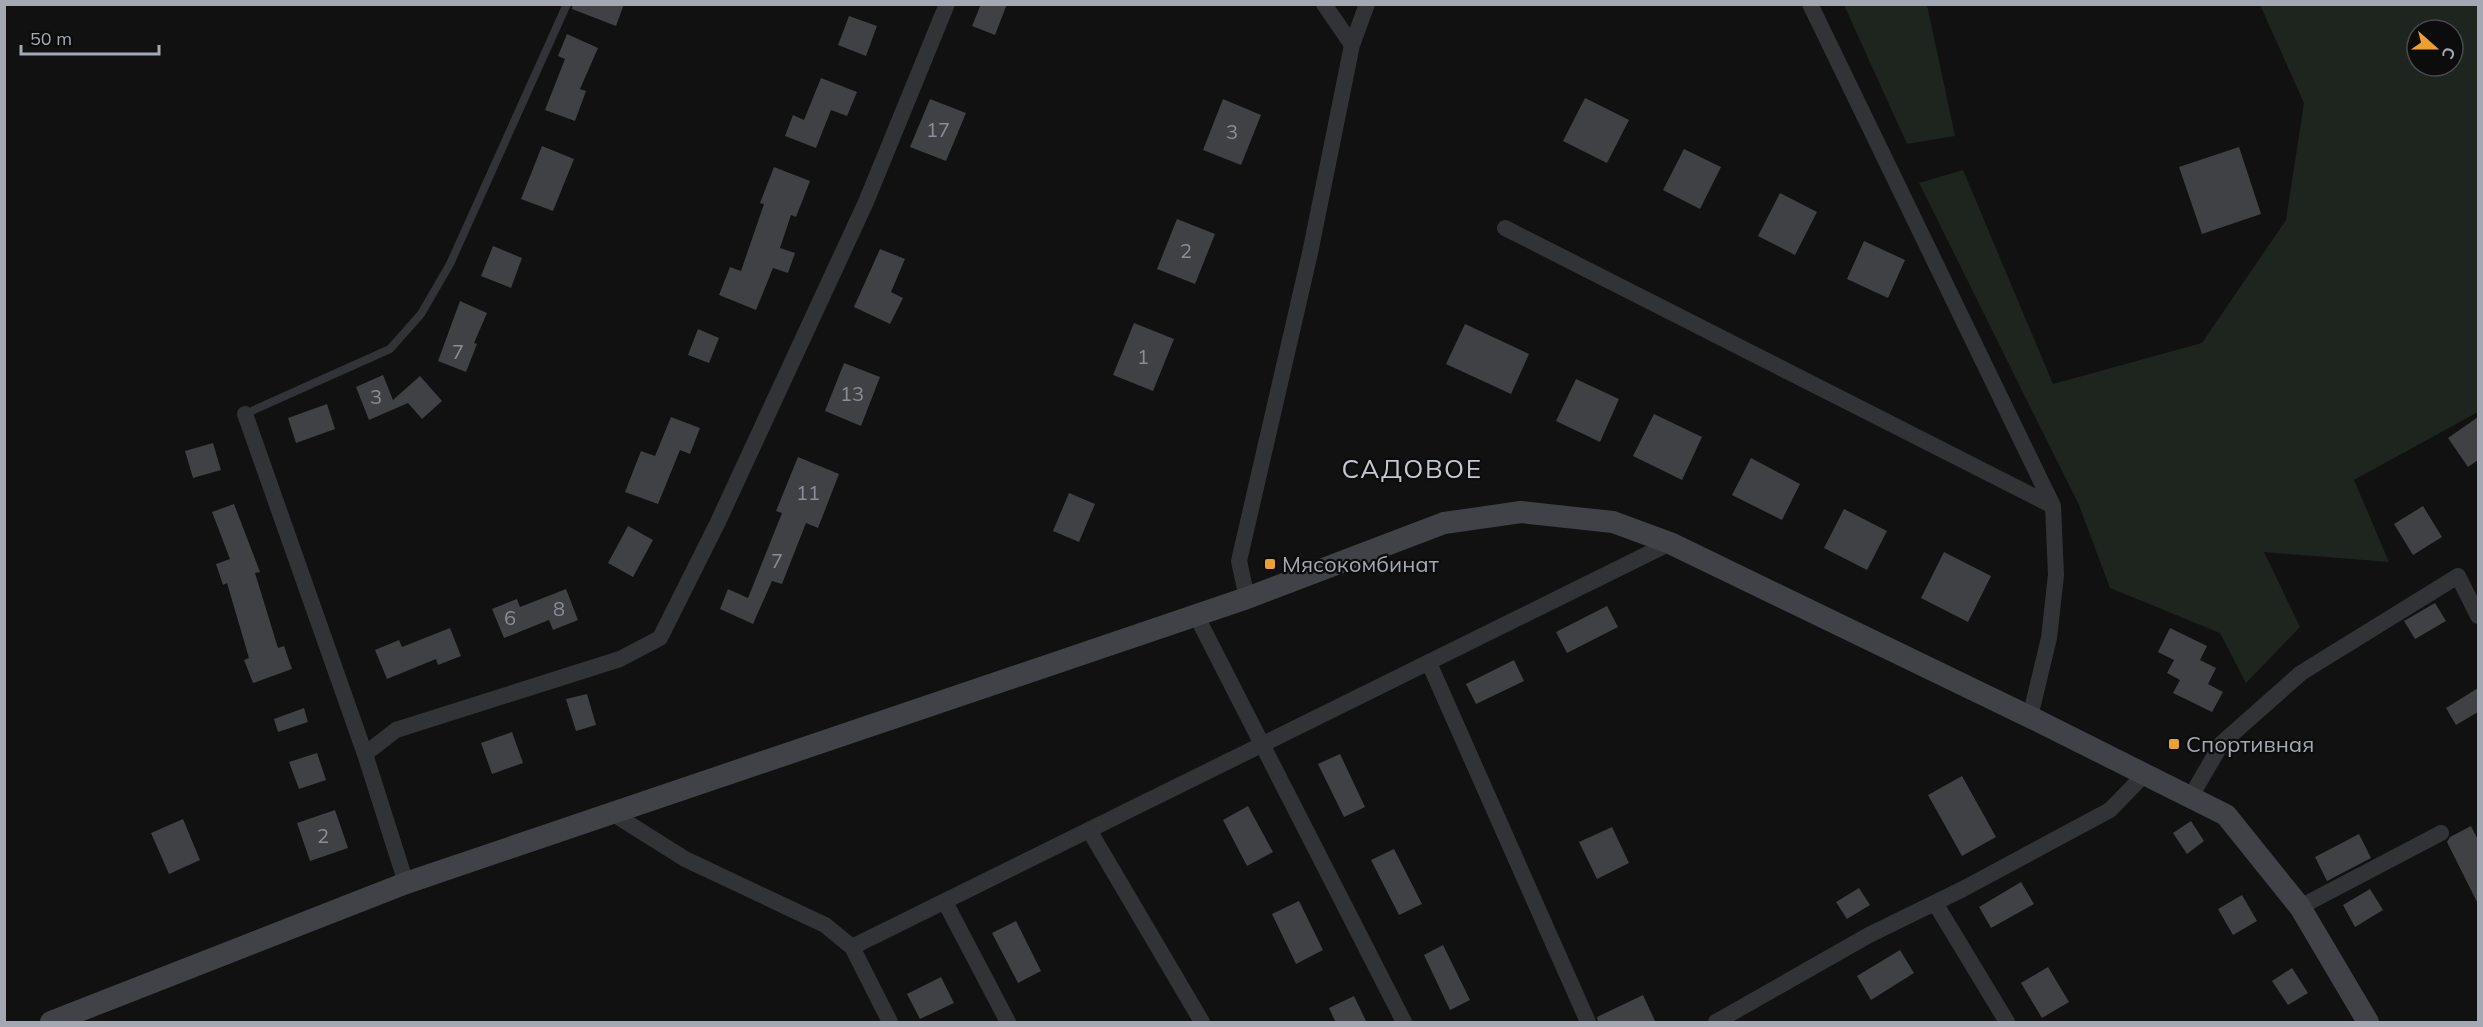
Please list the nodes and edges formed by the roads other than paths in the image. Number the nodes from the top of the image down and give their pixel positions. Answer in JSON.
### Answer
{"nodes":[{"id":1,"x":567,"y":4,"type":"edge"},
{"id":2,"x":947,"y":4,"type":"edge"},
{"id":3,"x":1324,"y":4,"type":"edge"},
{"id":4,"x":1367,"y":4,"type":"edge"},
{"id":5,"x":1810,"y":4,"type":"edge"},
{"id":6,"x":1352,"y":45,"type":"junction"},
{"id":7,"x":1505,"y":228,"type":"dead end"},
{"id":8,"x":245,"y":414,"type":"joint"},
{"id":9,"x":2053,"y":506,"type":"junction"},
{"id":10,"x":1670,"y":543,"type":"junction"},
{"id":11,"x":1247,"y":598,"type":"junction"},
{"id":12,"x":1196,"y":615,"type":"junction"},
{"id":13,"x":2478,"y":615,"type":"edge"},
{"id":14,"x":1428,"y":663,"type":"junction"},
{"id":15,"x":2031,"y":717,"type":"junction"},
{"id":16,"x":1261,"y":745,"type":"junction"},
{"id":17,"x":365,"y":754,"type":"junction"},
{"id":18,"x":2144,"y":775,"type":"junction"},
{"id":19,"x":2190,"y":798,"type":"junction"},
{"id":20,"x":612,"y":813,"type":"junction"},
{"id":21,"x":1089,"y":830,"type":"junction"},
{"id":22,"x":2441,"y":833,"type":"dead end"},
{"id":23,"x":406,"y":883,"type":"junction"},
{"id":24,"x":945,"y":902,"type":"junction"},
{"id":25,"x":1935,"y":903,"type":"junction"},
{"id":26,"x":2300,"y":907,"type":"junction"},
{"id":27,"x":852,"y":947,"type":"junction"},
{"id":28,"x":51,"y":1023,"type":"edge"},
{"id":29,"x":890,"y":1023,"type":"edge"},
{"id":30,"x":1008,"y":1023,"type":"edge"},
{"id":31,"x":1202,"y":1023,"type":"edge"},
{"id":32,"x":1404,"y":1023,"type":"edge"},
{"id":33,"x":1588,"y":1023,"type":"edge"},
{"id":34,"x":1716,"y":1023,"type":"edge"},
{"id":35,"x":2007,"y":1023,"type":"edge"},
{"id":36,"x":2368,"y":1023,"type":"edge"}],
"edges":[{"from":1,"to":8,"type":"lane"},
{"from":2,"to":17,"type":"street"},
{"from":3,"to":6,"type":"street"},
{"from":4,"to":6,"type":"street"},
{"from":5,"to":9,"type":"street"},
{"from":6,"to":11,"type":"street"},
{"from":7,"to":9,"type":"street"},
{"from":8,"to":17,"type":"street"},
{"from":9,"to":15,"type":"street"},
{"from":10,"to":11,"type":"street"},
{"from":10,"to":14,"type":"street"},
{"from":10,"to":15,"type":"street"},
{"from":11,"to":12,"type":"street"},
{"from":12,"to":16,"type":"street"},
{"from":12,"to":20,"type":"street"},
{"from":13,"to":19,"type":"street"},
{"from":14,"to":16,"type":"street"},
{"from":14,"to":33,"type":"street"},
{"from":15,"to":18,"type":"street"},
{"from":16,"to":21,"type":"street"},
{"from":16,"to":32,"type":"street"},
{"from":17,"to":23,"type":"street"},
{"from":18,"to":19,"type":"street"},
{"from":18,"to":25,"type":"street"},
{"from":19,"to":26,"type":"street"},
{"from":20,"to":23,"type":"street"},
{"from":20,"to":27,"type":"street"},
{"from":21,"to":24,"type":"street"},
{"from":21,"to":31,"type":"street"},
{"from":22,"to":26,"type":"street"},
{"from":23,"to":28,"type":"street"},
{"from":24,"to":27,"type":"street"},
{"from":24,"to":30,"type":"street"},
{"from":25,"to":34,"type":"street"},
{"from":25,"to":35,"type":"street"},
{"from":26,"to":36,"type":"street"},
{"from":27,"to":29,"type":"street"}]}
